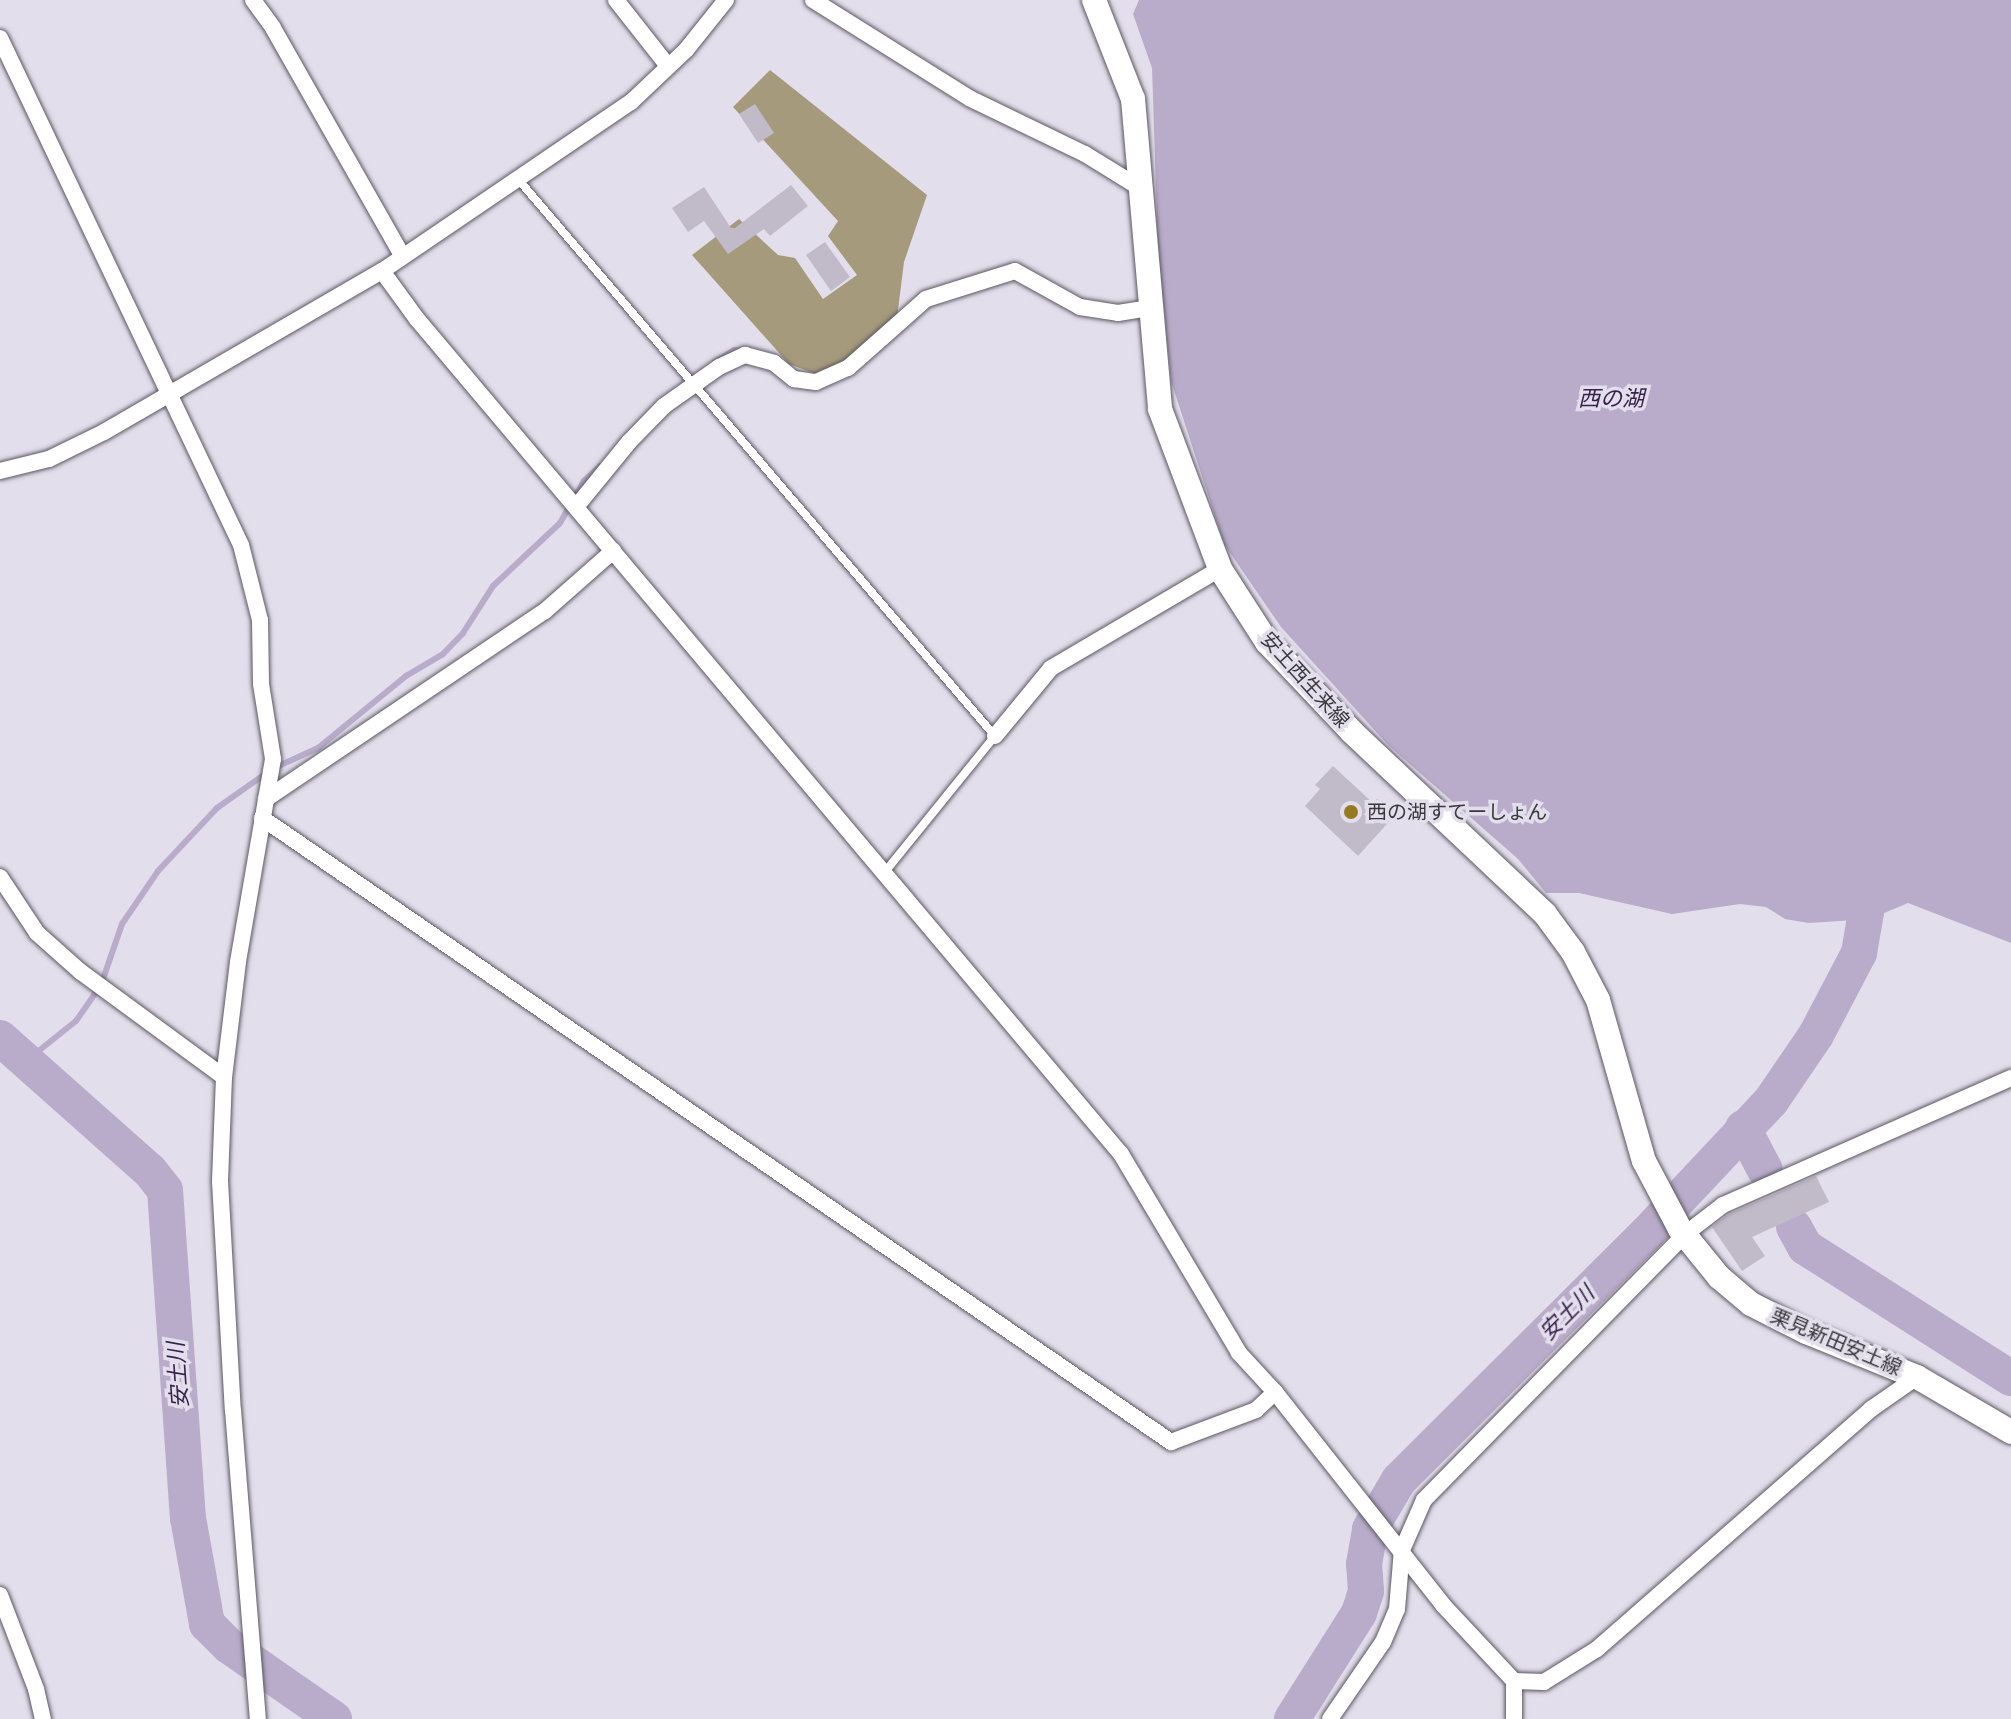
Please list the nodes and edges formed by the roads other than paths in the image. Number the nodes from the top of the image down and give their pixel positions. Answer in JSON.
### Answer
{"nodes":[{"id":1,"x":253,"y":0,"type":"edge"},
{"id":2,"x":616,"y":0,"type":"edge"},
{"id":3,"x":726,"y":0,"type":"edge"},
{"id":4,"x":813,"y":0,"type":"edge"},
{"id":5,"x":1094,"y":0,"type":"edge"},
{"id":6,"x":0,"y":38,"type":"edge"},
{"id":7,"x":668,"y":66,"type":"junction"},
{"id":8,"x":516,"y":177,"type":"junction"},
{"id":9,"x":1140,"y":188,"type":"junction"},
{"id":10,"x":402,"y":255,"type":"junction"},
{"id":11,"x":382,"y":271,"type":"junction"},
{"id":12,"x":1149,"y":308,"type":"junction"},
{"id":13,"x":695,"y":385,"type":"junction"},
{"id":14,"x":170,"y":396,"type":"junction"},
{"id":15,"x":0,"y":471,"type":"edge"},
{"id":16,"x":576,"y":507,"type":"junction"},
{"id":17,"x":613,"y":551,"type":"junction"},
{"id":18,"x":1220,"y":569,"type":"junction"},
{"id":19,"x":995,"y":736,"type":"junction"},
{"id":20,"x":267,"y":792,"type":"junction"},
{"id":21,"x":262,"y":818,"type":"junction"},
{"id":22,"x":884,"y":873,"type":"junction"},
{"id":23,"x":0,"y":877,"type":"edge"},
{"id":24,"x":224,"y":1077,"type":"junction"},
{"id":25,"x":2011,"y":1078,"type":"edge"},
{"id":26,"x":1657,"y":1188,"type":"joint"},
{"id":27,"x":1682,"y":1232,"type":"junction"},
{"id":28,"x":1917,"y":1377,"type":"junction"},
{"id":29,"x":1275,"y":1392,"type":"junction"},
{"id":30,"x":2011,"y":1432,"type":"edge"},
{"id":31,"x":1402,"y":1550,"type":"junction"},
{"id":32,"x":0,"y":1595,"type":"edge"},
{"id":33,"x":1514,"y":1681,"type":"junction"},
{"id":34,"x":43,"y":1719,"type":"edge"},
{"id":35,"x":258,"y":1719,"type":"edge"},
{"id":36,"x":1330,"y":1719,"type":"edge"},
{"id":37,"x":1514,"y":1719,"type":"edge"}],
"edges":[{"from":1,"to":10,"type":"street"},
{"from":2,"to":7,"type":"street"},
{"from":3,"to":7,"type":"street"},
{"from":4,"to":9,"type":"street"},
{"from":5,"to":9,"type":"main road","name":"安土西生来線"},
{"from":6,"to":14,"type":"street"},
{"from":7,"to":8,"type":"street"},
{"from":8,"to":10,"type":"street"},
{"from":8,"to":13,"type":"lane"},
{"from":9,"to":12,"type":"main road","name":"安土西生来線"},
{"from":10,"to":11,"type":"street"},
{"from":11,"to":14,"type":"street"},
{"from":11,"to":16,"type":"street"},
{"from":12,"to":13,"type":"street"},
{"from":12,"to":18,"type":"main road","name":"安土西生来線"},
{"from":13,"to":16,"type":"street"},
{"from":13,"to":19,"type":"lane"},
{"from":14,"to":15,"type":"street"},
{"from":14,"to":20,"type":"street"},
{"from":16,"to":17,"type":"street"},
{"from":17,"to":20,"type":"street"},
{"from":17,"to":22,"type":"street"},
{"from":18,"to":19,"type":"street"},
{"from":18,"to":26,"type":"main road","name":"安土西生来線"},
{"from":19,"to":22,"type":"lane"},
{"from":20,"to":21,"type":"street"},
{"from":21,"to":24,"type":"street"},
{"from":21,"to":29,"type":"street"},
{"from":22,"to":29,"type":"street"},
{"from":23,"to":24,"type":"street"},
{"from":24,"to":35,"type":"street"},
{"from":25,"to":27,"type":"street"},
{"from":26,"to":27,"type":"main road","name":"栗見新田安土線"},
{"from":27,"to":28,"type":"main road","name":"栗見新田安土線"},
{"from":27,"to":31,"type":"street"},
{"from":28,"to":30,"type":"main road","name":"栗見新田安土線"},
{"from":28,"to":33,"type":"street"},
{"from":29,"to":31,"type":"street"},
{"from":31,"to":33,"type":"street"},
{"from":31,"to":36,"type":"street"},
{"from":32,"to":34,"type":"street"},
{"from":33,"to":37,"type":"street"}]}
